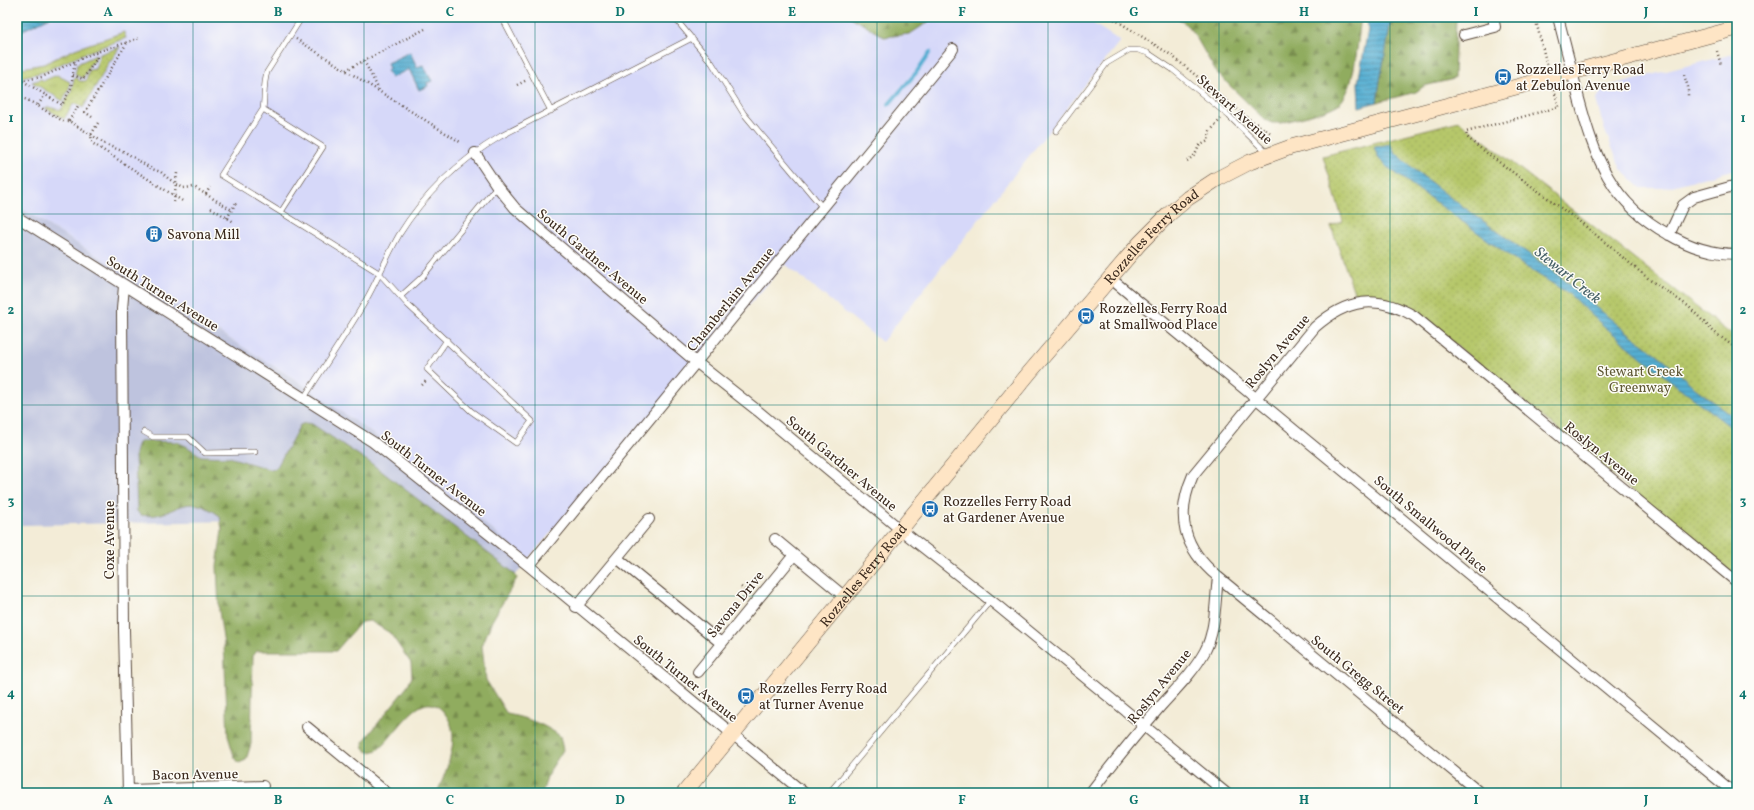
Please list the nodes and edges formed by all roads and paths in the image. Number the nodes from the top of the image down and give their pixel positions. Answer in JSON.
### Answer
{"nodes":[{"id":1,"x":302,"y":17,"type":"edge"},
{"id":2,"x":502,"y":17,"type":"edge"},
{"id":3,"x":674,"y":17,"type":"edge"},
{"id":4,"x":1492,"y":17,"type":"edge"},
{"id":5,"x":1535,"y":17,"type":"edge"},
{"id":6,"x":1558,"y":17,"type":"edge"},
{"id":7,"x":1737,"y":28,"type":"edge"},
{"id":8,"x":425,"y":29,"type":"dead end"},
{"id":9,"x":1464,"y":34,"type":"dead end"},
{"id":10,"x":140,"y":38,"type":"dead end"},
{"id":11,"x":692,"y":38,"type":"junction"},
{"id":12,"x":128,"y":41,"type":"junction"},
{"id":13,"x":306,"y":45,"type":"dead end"},
{"id":14,"x":952,"y":49,"type":"dead end"},
{"id":15,"x":1717,"y":51,"type":"dead end"},
{"id":16,"x":96,"y":52,"type":"junction"},
{"id":17,"x":75,"y":61,"type":"junction"},
{"id":18,"x":364,"y":61,"type":"junction"},
{"id":19,"x":1546,"y":62,"type":"dead end"},
{"id":20,"x":1721,"y":65,"type":"dead end"},
{"id":21,"x":345,"y":70,"type":"junction"},
{"id":22,"x":1572,"y":72,"type":"junction"},
{"id":23,"x":72,"y":75,"type":"junction"},
{"id":24,"x":1684,"y":75,"type":"dead end"},
{"id":25,"x":22,"y":80,"type":"junction"},
{"id":26,"x":17,"y":81,"type":"edge"},
{"id":27,"x":379,"y":91,"type":"junction"},
{"id":28,"x":1555,"y":92,"type":"dead end"},
{"id":29,"x":45,"y":95,"type":"junction"},
{"id":30,"x":1688,"y":97,"type":"dead end"},
{"id":31,"x":17,"y":98,"type":"edge"},
{"id":32,"x":38,"y":105,"type":"junction"},
{"id":33,"x":78,"y":106,"type":"dead end"},
{"id":34,"x":263,"y":109,"type":"junction"},
{"id":35,"x":551,"y":111,"type":"junction"},
{"id":36,"x":1225,"y":113,"type":"junction"},
{"id":37,"x":92,"y":117,"type":"dead end"},
{"id":38,"x":68,"y":121,"type":"junction"},
{"id":39,"x":98,"y":123,"type":"dead end"},
{"id":40,"x":1056,"y":131,"type":"dead end"},
{"id":41,"x":90,"y":135,"type":"junction"},
{"id":42,"x":460,"y":142,"type":"dead end"},
{"id":43,"x":475,"y":153,"type":"junction"},
{"id":44,"x":1268,"y":155,"type":"junction"},
{"id":45,"x":1187,"y":161,"type":"dead end"},
{"id":46,"x":177,"y":173,"type":"dead end"},
{"id":47,"x":1737,"y":185,"type":"edge"},
{"id":48,"x":496,"y":186,"type":"junction"},
{"id":49,"x":210,"y":188,"type":"dead end"},
{"id":50,"x":206,"y":194,"type":"junction"},
{"id":51,"x":174,"y":196,"type":"junction"},
{"id":52,"x":174,"y":202,"type":"dead end"},
{"id":53,"x":184,"y":202,"type":"dead end"},
{"id":54,"x":236,"y":203,"type":"dead end"},
{"id":55,"x":211,"y":208,"type":"dead end"},
{"id":56,"x":823,"y":208,"type":"junction"},
{"id":57,"x":232,"y":210,"type":"junction"},
{"id":58,"x":281,"y":212,"type":"junction"},
{"id":59,"x":17,"y":217,"type":"edge"},
{"id":60,"x":227,"y":218,"type":"junction"},
{"id":61,"x":234,"y":222,"type":"dead end"},
{"id":62,"x":1669,"y":235,"type":"junction"},
{"id":63,"x":1737,"y":254,"type":"edge"},
{"id":64,"x":379,"y":273,"type":"junction"},
{"id":65,"x":1110,"y":278,"type":"junction"},
{"id":66,"x":124,"y":286,"type":"junction"},
{"id":67,"x":400,"y":296,"type":"junction"},
{"id":68,"x":447,"y":340,"type":"junction"},
{"id":69,"x":1737,"y":349,"type":"edge"},
{"id":70,"x":696,"y":362,"type":"junction"},
{"id":71,"x":304,"y":398,"type":"junction"},
{"id":72,"x":1256,"y":398,"type":"junction"},
{"id":73,"x":144,"y":432,"type":"dead end"},
{"id":74,"x":255,"y":452,"type":"dead end"},
{"id":75,"x":649,"y":519,"type":"dead end"},
{"id":76,"x":901,"y":530,"type":"junction"},
{"id":77,"x":775,"y":539,"type":"dead end"},
{"id":78,"x":794,"y":555,"type":"junction"},
{"id":79,"x":617,"y":558,"type":"junction"},
{"id":80,"x":529,"y":566,"type":"junction"},
{"id":81,"x":1218,"y":577,"type":"junction"},
{"id":82,"x":1737,"y":582,"type":"edge"},
{"id":83,"x":845,"y":597,"type":"junction"},
{"id":84,"x":991,"y":600,"type":"junction"},
{"id":85,"x":576,"y":607,"type":"junction"},
{"id":86,"x":721,"y":643,"type":"junction"},
{"id":87,"x":698,"y":672,"type":"dead end"},
{"id":88,"x":1144,"y":726,"type":"junction"},
{"id":89,"x":307,"y":727,"type":"dead end"},
{"id":90,"x":732,"y":734,"type":"junction"},
{"id":91,"x":263,"y":786,"type":"dead end"},
{"id":92,"x":128,"y":791,"type":"edge"},
{"id":93,"x":388,"y":793,"type":"edge"},
{"id":94,"x":684,"y":793,"type":"edge"},
{"id":95,"x":804,"y":793,"type":"edge"},
{"id":96,"x":829,"y":793,"type":"edge"},
{"id":97,"x":1090,"y":793,"type":"edge"},
{"id":98,"x":1226,"y":793,"type":"edge"},
{"id":99,"x":1480,"y":793,"type":"edge"},
{"id":100,"x":1734,"y":793,"type":"edge"}],
"edges":[{"from":1,"to":34,"type":"lane"},
{"from":2,"to":35,"type":"lane"},
{"from":3,"to":11,"type":"lane"},
{"from":4,"to":9,"type":"street"},
{"from":5,"to":19,"type":"path"},
{"from":6,"to":22,"type":"street"},
{"from":7,"to":22,"type":"street","name":"Rozzelles Ferry Road"},
{"from":8,"to":18,"type":"path"},
{"from":10,"to":12,"type":"path"},
{"from":11,"to":35,"type":"lane"},
{"from":11,"to":56,"type":"lane"},
{"from":12,"to":16,"type":"path"},
{"from":12,"to":37,"type":"path"},
{"from":13,"to":21,"type":"path"},
{"from":14,"to":56,"type":"street","name":"Chamberlain Avenue"},
{"from":15,"to":20,"type":"path"},
{"from":16,"to":17,"type":"path"},
{"from":16,"to":23,"type":"path"},
{"from":17,"to":23,"type":"path"},
{"from":17,"to":25,"type":"path"},
{"from":18,"to":21,"type":"path"},
{"from":18,"to":27,"type":"path"},
{"from":21,"to":27,"type":"path"},
{"from":22,"to":44,"type":"street","name":"Rozzelles Ferry Road"},
{"from":22,"to":62,"type":"street"},
{"from":23,"to":29,"type":"path"},
{"from":24,"to":30,"type":"path"},
{"from":25,"to":26,"type":"path"},
{"from":25,"to":29,"type":"path"},
{"from":27,"to":42,"type":"path"},
{"from":28,"to":69,"type":"path"},
{"from":29,"to":32,"type":"path"},
{"from":31,"to":32,"type":"path"},
{"from":32,"to":38,"type":"path"},
{"from":33,"to":38,"type":"path"},
{"from":34,"to":58,"type":"lane"},
{"from":34,"to":58,"type":"lane"},
{"from":35,"to":43,"type":"lane"},
{"from":36,"to":40,"type":"lane","name":"Stewart Avenue"},
{"from":36,"to":44,"type":"lane","name":"Stewart Avenue"},
{"from":36,"to":45,"type":"path"},
{"from":38,"to":41,"type":"path"},
{"from":39,"to":41,"type":"path"},
{"from":41,"to":50,"type":"path"},
{"from":41,"to":51,"type":"path"},
{"from":43,"to":48,"type":"street","name":"South Gardner Avenue"},
{"from":43,"to":64,"type":"lane"},
{"from":44,"to":65,"type":"street","name":"Rozzelles Ferry Road"},
{"from":46,"to":51,"type":"path","bridge":true},
{"from":47,"to":62,"type":"street"},
{"from":48,"to":67,"type":"lane"},
{"from":48,"to":70,"type":"street","name":"South Gardner Avenue"},
{"from":49,"to":50,"type":"path"},
{"from":50,"to":57,"type":"path"},
{"from":51,"to":52,"type":"path","bridge":true},
{"from":51,"to":53,"type":"path"},
{"from":54,"to":57,"type":"path"},
{"from":55,"to":60,"type":"path"},
{"from":56,"to":70,"type":"street","name":"Chamberlain Avenue"},
{"from":57,"to":60,"type":"path"},
{"from":58,"to":64,"type":"lane"},
{"from":59,"to":66,"type":"street","name":"South Turner Avenue"},
{"from":60,"to":61,"type":"path"},
{"from":62,"to":63,"type":"street"},
{"from":64,"to":67,"type":"lane"},
{"from":64,"to":71,"type":"lane"},
{"from":65,"to":72,"type":"street","name":"South Smallwood Place"},
{"from":65,"to":76,"type":"street","name":"Rozzelles Ferry Road"},
{"from":66,"to":71,"type":"street","name":"South Turner Avenue"},
{"from":66,"to":92,"type":"street","name":"Coxe Avenue"},
{"from":67,"to":68,"type":"lane"},
{"from":68,"to":68,"type":"lane"},
{"from":70,"to":76,"type":"street","name":"South Gardner Avenue"},
{"from":70,"to":80,"type":"street","name":"Chamberlain Avenue"},
{"from":71,"to":80,"type":"street","name":"South Turner Avenue"},
{"from":72,"to":81,"type":"street","name":"Roslyn Avenue"},
{"from":72,"to":82,"type":"street","name":"Roslyn Avenue"},
{"from":72,"to":100,"type":"street","name":"South Smallwood Place"},
{"from":73,"to":74,"type":"lane"},
{"from":75,"to":79,"type":"street"},
{"from":76,"to":83,"type":"street","name":"Rozzelles Ferry Road"},
{"from":76,"to":84,"type":"street","name":"South Gardner Avenue"},
{"from":77,"to":78,"type":"street"},
{"from":78,"to":83,"type":"street"},
{"from":78,"to":86,"type":"street","name":"Savona Drive"},
{"from":79,"to":85,"type":"street"},
{"from":79,"to":86,"type":"street"},
{"from":80,"to":85,"type":"street","name":"South Turner Avenue"},
{"from":81,"to":88,"type":"street","name":"Roslyn Avenue"},
{"from":81,"to":99,"type":"street","name":"South Gregg Street"},
{"from":83,"to":90,"type":"street","name":"Rozzelles Ferry Road"},
{"from":84,"to":88,"type":"street","name":"South Gardner Avenue"},
{"from":84,"to":96,"type":"lane"},
{"from":85,"to":90,"type":"street","name":"South Turner Avenue"},
{"from":86,"to":87,"type":"street","name":"Savona Drive"},
{"from":88,"to":97,"type":"street","name":"Roslyn Avenue"},
{"from":88,"to":98,"type":"street","name":"South Gardner Avenue"},
{"from":89,"to":93,"type":"street"},
{"from":90,"to":94,"type":"street","name":"Rozzelles Ferry Road"},
{"from":90,"to":95,"type":"street","name":"South Turner Avenue"},
{"from":91,"to":92,"type":"street","name":"Bacon Avenue"}]}
